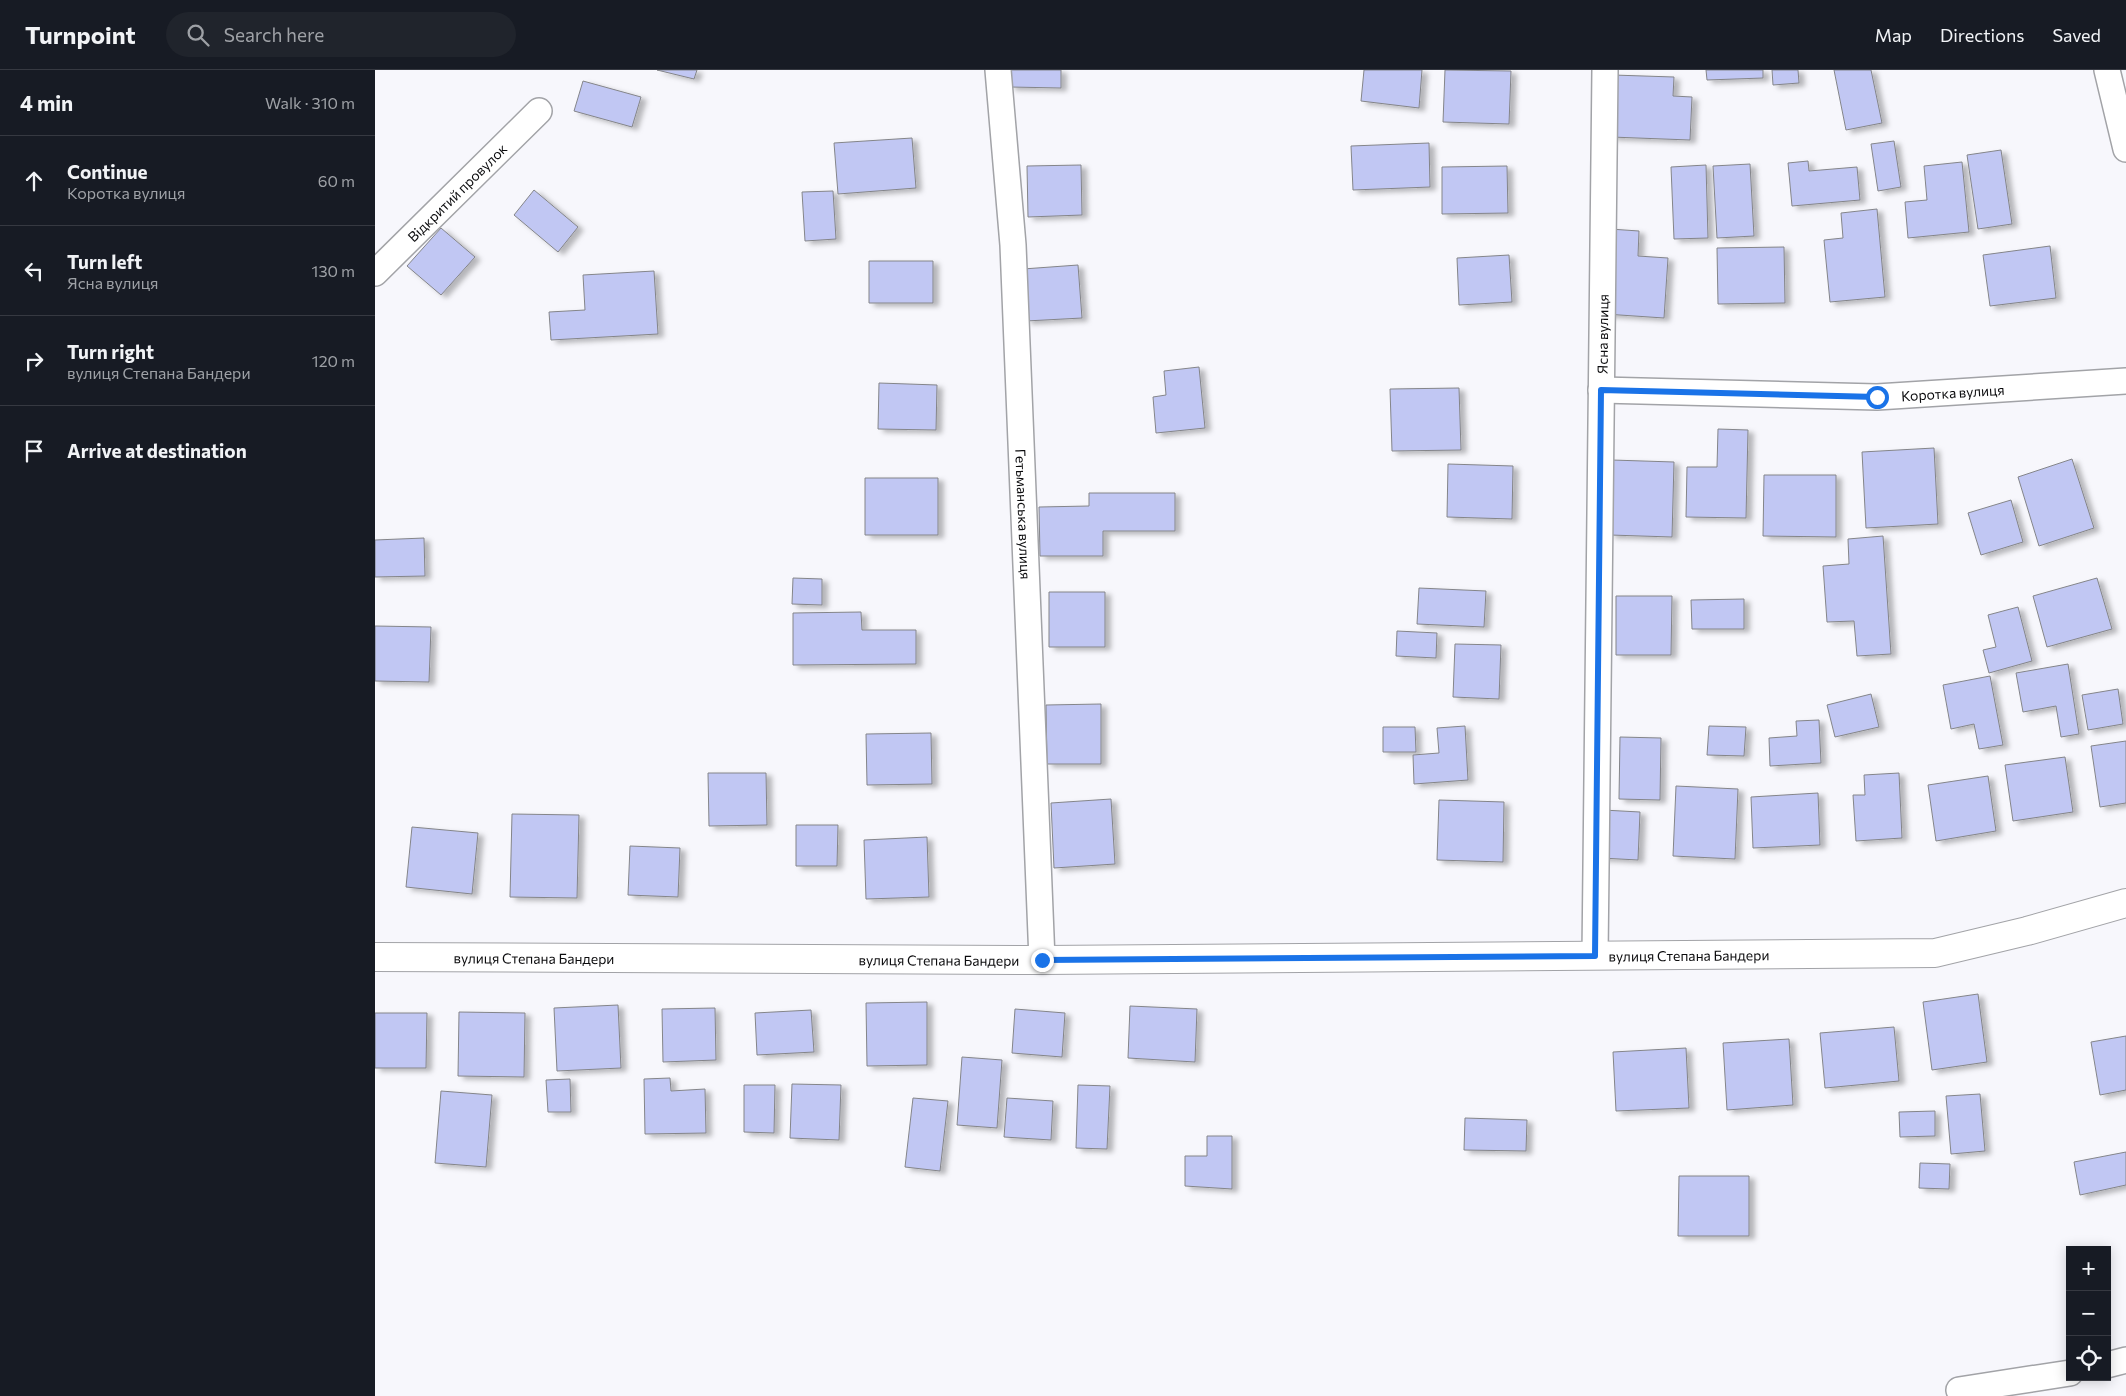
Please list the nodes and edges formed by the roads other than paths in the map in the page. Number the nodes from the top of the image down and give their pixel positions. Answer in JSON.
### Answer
{"nodes":[{"id":1,"x":998,"y":70,"type":"edge"},
{"id":2,"x":1605,"y":70,"type":"edge"},
{"id":3,"x":2107,"y":70,"type":"edge"},
{"id":4,"x":539,"y":110,"type":"dead end"},
{"id":5,"x":2126,"y":149,"type":"edge"},
{"id":6,"x":375,"y":273,"type":"edge"},
{"id":7,"x":2126,"y":381,"type":"edge"},
{"id":8,"x":1601,"y":390,"type":"junction"},
{"id":9,"x":2126,"y":903,"type":"edge"},
{"id":10,"x":1595,"y":956,"type":"junction"},
{"id":11,"x":375,"y":957,"type":"edge"},
{"id":12,"x":1042,"y":960,"type":"junction"},
{"id":13,"x":2126,"y":1360,"type":"edge"},
{"id":14,"x":2111,"y":1364,"type":"edge"},
{"id":15,"x":2066,"y":1375,"type":"edge"},
{"id":16,"x":1959,"y":1390,"type":"dead end"}],
"edges":[{"from":1,"to":12,"type":"street","name":"Гетьманська вулиця"},
{"from":2,"to":8,"type":"street","name":"Ясна вулиця"},
{"from":3,"to":5,"type":"street"},
{"from":4,"to":6,"type":"street","name":"Відкритий провулок"},
{"from":7,"to":8,"type":"street","name":"Коротка вулиця"},
{"from":8,"to":10,"type":"street","name":"Ясна вулиця"},
{"from":9,"to":10,"type":"street","name":"вулиця Степана Бандери"},
{"from":10,"to":12,"type":"street","name":"вулиця Степана Бандери"},
{"from":11,"to":12,"type":"street","name":"вулиця Степана Бандери"},
{"from":13,"to":14,"type":"street"},
{"from":15,"to":16,"type":"street"}]}
